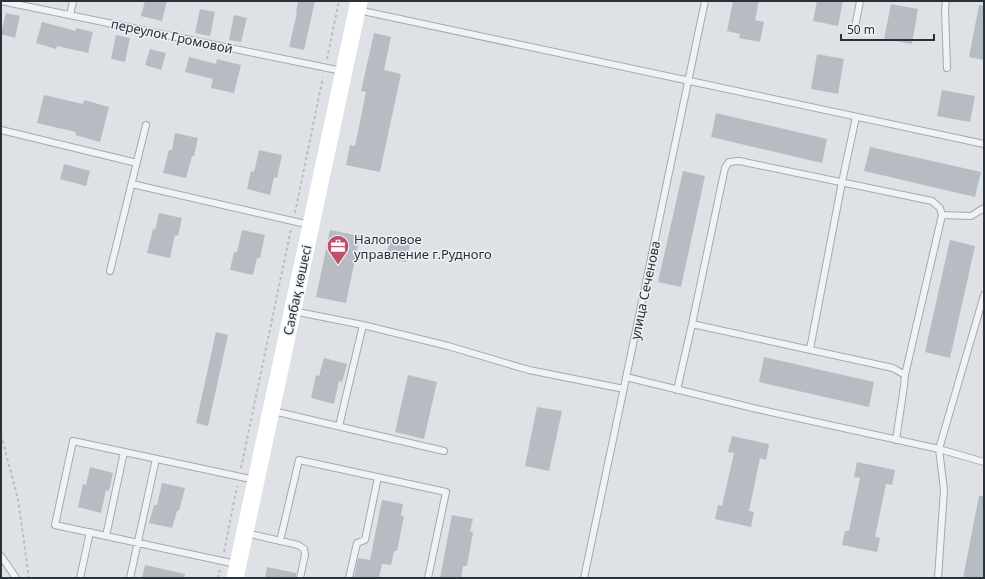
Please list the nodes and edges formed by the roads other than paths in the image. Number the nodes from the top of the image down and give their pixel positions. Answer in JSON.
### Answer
{"nodes":[{"id":1,"x":1,"y":1,"type":"edge"},
{"id":2,"x":73,"y":1,"type":"edge"},
{"id":3,"x":705,"y":1,"type":"edge"},
{"id":4,"x":860,"y":1,"type":"edge"},
{"id":5,"x":946,"y":1,"type":"edge"},
{"id":6,"x":358,"y":5,"type":"edge"},
{"id":7,"x":70,"y":16,"type":"junction"},
{"id":8,"x":855,"y":27,"type":"dead end"},
{"id":9,"x":947,"y":68,"type":"dead end"},
{"id":10,"x":344,"y":72,"type":"junction"},
{"id":11,"x":688,"y":81,"type":"junction"},
{"id":12,"x":856,"y":117,"type":"junction"},
{"id":13,"x":146,"y":125,"type":"dead end"},
{"id":14,"x":1,"y":130,"type":"edge"},
{"id":15,"x":984,"y":144,"type":"edge"},
{"id":16,"x":137,"y":163,"type":"junction"},
{"id":17,"x":842,"y":182,"type":"junction"},
{"id":18,"x":132,"y":184,"type":"junction"},
{"id":19,"x":984,"y":208,"type":"edge"},
{"id":20,"x":942,"y":215,"type":"junction"},
{"id":21,"x":311,"y":225,"type":"junction"},
{"id":22,"x":110,"y":271,"type":"dead end"},
{"id":23,"x":984,"y":295,"type":"edge"},
{"id":24,"x":293,"y":311,"type":"junction"},
{"id":25,"x":692,"y":324,"type":"junction"},
{"id":26,"x":363,"y":325,"type":"junction"},
{"id":27,"x":810,"y":350,"type":"junction"},
{"id":28,"x":904,"y":375,"type":"junction"},
{"id":29,"x":626,"y":377,"type":"junction"},
{"id":30,"x":624,"y":389,"type":"junction"},
{"id":31,"x":677,"y":390,"type":"junction"},
{"id":32,"x":271,"y":411,"type":"junction"},
{"id":33,"x":339,"y":426,"type":"junction"},
{"id":34,"x":896,"y":440,"type":"junction"},
{"id":35,"x":939,"y":449,"type":"junction"},
{"id":36,"x":444,"y":451,"type":"dead end"},
{"id":37,"x":124,"y":452,"type":"junction"},
{"id":38,"x":156,"y":459,"type":"junction"},
{"id":39,"x":984,"y":462,"type":"edge"},
{"id":40,"x":378,"y":477,"type":"junction"},
{"id":41,"x":256,"y":480,"type":"junction"},
{"id":42,"x":90,"y":532,"type":"junction"},
{"id":43,"x":245,"y":533,"type":"junction"},
{"id":44,"x":106,"y":536,"type":"junction"},
{"id":45,"x":280,"y":541,"type":"junction"},
{"id":46,"x":138,"y":542,"type":"junction"},
{"id":47,"x":1,"y":556,"type":"edge"},
{"id":48,"x":232,"y":568,"type":"edge"},
{"id":49,"x":16,"y":578,"type":"edge"},
{"id":50,"x":80,"y":578,"type":"edge"},
{"id":51,"x":130,"y":578,"type":"edge"},
{"id":52,"x":300,"y":578,"type":"edge"},
{"id":53,"x":349,"y":578,"type":"edge"},
{"id":54,"x":428,"y":578,"type":"edge"},
{"id":55,"x":584,"y":578,"type":"edge"},
{"id":56,"x":938,"y":578,"type":"edge"}],
"edges":[{"from":1,"to":7,"type":"lane","name":"переулок Громовой"},
{"from":2,"to":7,"type":"lane"},
{"from":3,"to":11,"type":"lane","name":"улица Сеченова"},
{"from":4,"to":8,"type":"lane"},
{"from":5,"to":9,"type":"lane"},
{"from":6,"to":10,"type":"street","name":"Саябақ көшесі"},
{"from":6,"to":11,"type":"lane"},
{"from":7,"to":10,"type":"lane","name":"переулок Громовой"},
{"from":10,"to":21,"type":"street","name":"Саябақ көшесі"},
{"from":11,"to":12,"type":"lane"},
{"from":11,"to":29,"type":"lane","name":"улица Сеченова"},
{"from":12,"to":15,"type":"lane"},
{"from":12,"to":17,"type":"lane"},
{"from":13,"to":16,"type":"lane"},
{"from":14,"to":16,"type":"lane"},
{"from":16,"to":18,"type":"lane"},
{"from":17,"to":20,"type":"lane"},
{"from":17,"to":25,"type":"lane"},
{"from":17,"to":27,"type":"lane"},
{"from":18,"to":21,"type":"lane"},
{"from":18,"to":22,"type":"lane"},
{"from":19,"to":20,"type":"lane"},
{"from":20,"to":28,"type":"lane"},
{"from":21,"to":24,"type":"street","name":"Саябақ көшесі"},
{"from":23,"to":35,"type":"lane"},
{"from":24,"to":26,"type":"lane"},
{"from":24,"to":32,"type":"street","name":"Саябақ көшесі"},
{"from":25,"to":27,"type":"lane"},
{"from":25,"to":31,"type":"lane"},
{"from":26,"to":30,"type":"lane"},
{"from":26,"to":33,"type":"lane"},
{"from":27,"to":28,"type":"lane"},
{"from":28,"to":34,"type":"lane"},
{"from":29,"to":30,"type":"lane","name":"улица Сеченова"},
{"from":29,"to":31,"type":"lane"},
{"from":30,"to":55,"type":"lane","name":"улица Сеченова"},
{"from":31,"to":34,"type":"lane"},
{"from":32,"to":33,"type":"lane"},
{"from":32,"to":41,"type":"street","name":"Саябақ көшесі"},
{"from":33,"to":36,"type":"lane"},
{"from":34,"to":35,"type":"lane"},
{"from":35,"to":39,"type":"lane"},
{"from":35,"to":56,"type":"lane"},
{"from":37,"to":38,"type":"lane"},
{"from":37,"to":42,"type":"lane"},
{"from":37,"to":44,"type":"lane"},
{"from":38,"to":41,"type":"lane"},
{"from":38,"to":46,"type":"lane"},
{"from":40,"to":45,"type":"lane"},
{"from":40,"to":53,"type":"lane"},
{"from":40,"to":54,"type":"lane"},
{"from":41,"to":43,"type":"street","name":"Саябақ көшесі"},
{"from":42,"to":44,"type":"lane"},
{"from":42,"to":50,"type":"lane"},
{"from":43,"to":45,"type":"lane"},
{"from":43,"to":48,"type":"street","name":"Саябақ көшесі"},
{"from":44,"to":46,"type":"lane"},
{"from":45,"to":52,"type":"lane"},
{"from":46,"to":48,"type":"lane"},
{"from":46,"to":51,"type":"lane"},
{"from":47,"to":49,"type":"lane"}]}
